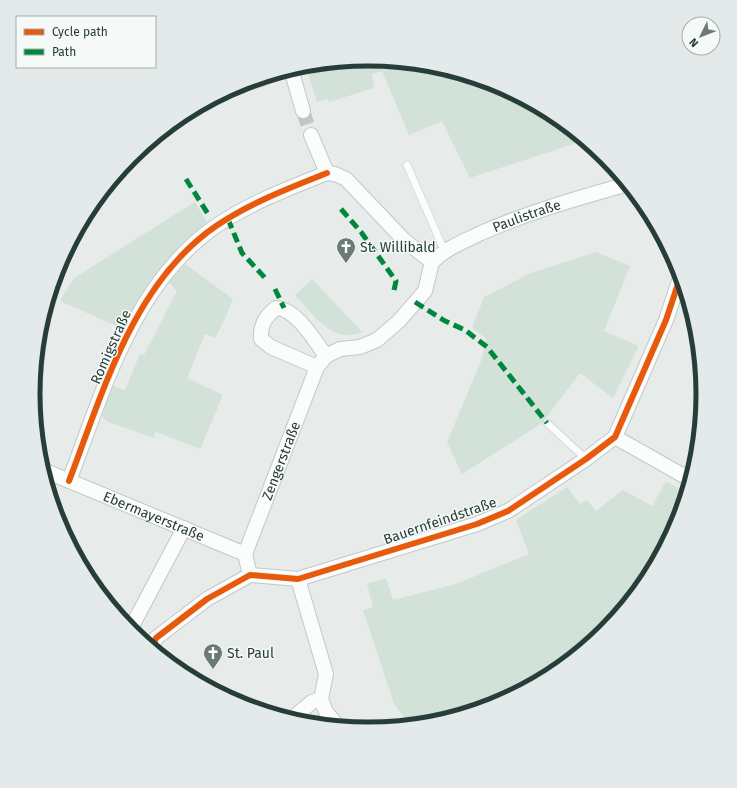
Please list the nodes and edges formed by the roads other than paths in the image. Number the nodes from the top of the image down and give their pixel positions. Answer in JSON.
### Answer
{"nodes":[{"id":1,"x":293,"y":75,"type":"edge"},
{"id":2,"x":302,"y":111,"type":"tunnel mouth"},
{"id":3,"x":310,"y":136,"type":"tunnel mouth"},
{"id":4,"x":407,"y":166,"type":"dead end"},
{"id":5,"x":327,"y":173,"type":"junction"},
{"id":6,"x":622,"y":186,"type":"edge"},
{"id":7,"x":444,"y":250,"type":"junction"},
{"id":8,"x":432,"y":262,"type":"junction"},
{"id":9,"x":678,"y":283,"type":"edge"},
{"id":10,"x":326,"y":356,"type":"junction"},
{"id":11,"x":317,"y":367,"type":"junction"},
{"id":12,"x":547,"y":423,"type":"dead end"},
{"id":13,"x":615,"y":437,"type":"junction"},
{"id":14,"x":586,"y":459,"type":"junction"},
{"id":15,"x":50,"y":473,"type":"edge"},
{"id":16,"x":686,"y":477,"type":"edge"},
{"id":17,"x":69,"y":481,"type":"junction"},
{"id":18,"x":184,"y":528,"type":"junction"},
{"id":19,"x":245,"y":554,"type":"junction"},
{"id":20,"x":250,"y":575,"type":"junction"},
{"id":21,"x":298,"y":579,"type":"junction"},
{"id":22,"x":134,"y":623,"type":"edge"},
{"id":23,"x":154,"y":643,"type":"edge"},
{"id":24,"x":320,"y":699,"type":"junction"},
{"id":25,"x":297,"y":714,"type":"edge"},
{"id":26,"x":334,"y":721,"type":"edge"}],
"edges":[{"from":1,"to":2,"type":"street"},
{"from":3,"to":5,"type":"street"},
{"from":4,"to":7,"type":"lane"},
{"from":5,"to":8,"type":"street"},
{"from":5,"to":17,"type":"street","name":"Romigstraße"},
{"from":6,"to":7,"type":"street","name":"Paulistraße"},
{"from":7,"to":8,"type":"street","name":"Paulistraße"},
{"from":8,"to":10,"type":"street","name":"Zengerstraße"},
{"from":9,"to":13,"type":"street","name":"Bauernfeindstraße"},
{"from":10,"to":11,"type":"street","name":"Zengerstraße"},
{"from":10,"to":11,"type":"street"},
{"from":11,"to":19,"type":"street","name":"Zengerstraße"},
{"from":12,"to":14,"type":"lane"},
{"from":13,"to":14,"type":"street","name":"Bauernfeindstraße"},
{"from":13,"to":16,"type":"street"},
{"from":14,"to":21,"type":"street","name":"Bauernfeindstraße"},
{"from":15,"to":17,"type":"street","name":"Ebermayerstraße"},
{"from":17,"to":18,"type":"street","name":"Ebermayerstraße"},
{"from":18,"to":19,"type":"street","name":"Ebermayerstraße"},
{"from":18,"to":22,"type":"street"},
{"from":19,"to":20,"type":"street"},
{"from":20,"to":21,"type":"street","name":"Bauernfeindstraße"},
{"from":20,"to":23,"type":"street"},
{"from":21,"to":24,"type":"street"},
{"from":24,"to":25,"type":"street"},
{"from":24,"to":26,"type":"street"}]}
